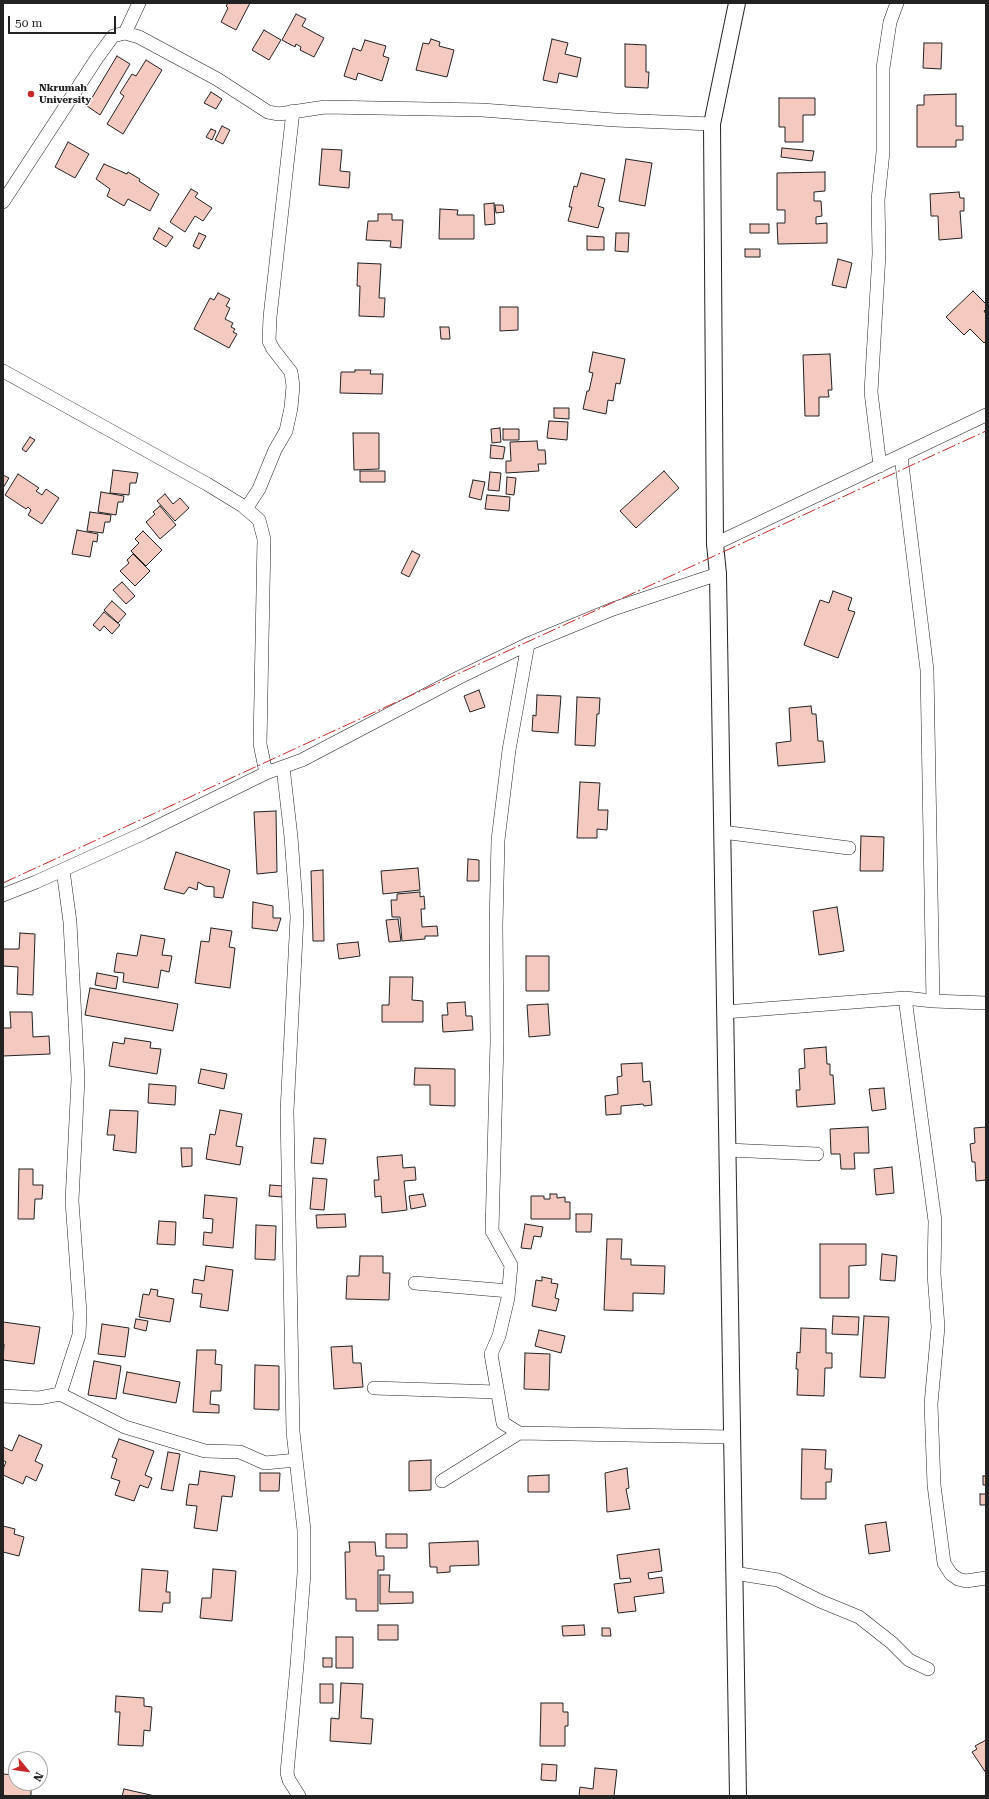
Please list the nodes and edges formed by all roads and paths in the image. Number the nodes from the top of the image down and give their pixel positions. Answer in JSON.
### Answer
{"nodes":[{"id":1,"x":140,"y":3,"type":"edge"},
{"id":2,"x":737,"y":3,"type":"edge"},
{"id":3,"x":897,"y":3,"type":"edge"},
{"id":4,"x":125,"y":33,"type":"junction"},
{"id":5,"x":294,"y":111,"type":"junction"},
{"id":6,"x":712,"y":124,"type":"junction"},
{"id":7,"x":3,"y":202,"type":"edge"},
{"id":8,"x":3,"y":371,"type":"edge"},
{"id":9,"x":986,"y":415,"type":"edge"},
{"id":10,"x":901,"y":456,"type":"junction"},
{"id":11,"x":880,"y":466,"type":"junction"},
{"id":12,"x":246,"y":509,"type":"junction"},
{"id":13,"x":716,"y":544,"type":"junction"},
{"id":14,"x":718,"y":574,"type":"junction"},
{"id":15,"x":528,"y":644,"type":"junction"},
{"id":16,"x":283,"y":767,"type":"junction"},
{"id":17,"x":266,"y":773,"type":"junction"},
{"id":18,"x":722,"y":832,"type":"junction"},
{"id":19,"x":849,"y":848,"type":"dead end"},
{"id":20,"x":63,"y":870,"type":"junction"},
{"id":21,"x":3,"y":894,"type":"edge"},
{"id":22,"x":905,"y":998,"type":"junction"},
{"id":23,"x":933,"y":1001,"type":"junction"},
{"id":24,"x":986,"y":1003,"type":"edge"},
{"id":25,"x":725,"y":1012,"type":"junction"},
{"id":26,"x":728,"y":1150,"type":"junction"},
{"id":27,"x":817,"y":1154,"type":"dead end"},
{"id":28,"x":415,"y":1283,"type":"dead end"},
{"id":29,"x":509,"y":1291,"type":"junction"},
{"id":30,"x":374,"y":1388,"type":"dead end"},
{"id":31,"x":497,"y":1392,"type":"junction"},
{"id":32,"x":60,"y":1394,"type":"junction"},
{"id":33,"x":3,"y":1396,"type":"edge"},
{"id":34,"x":519,"y":1433,"type":"junction"},
{"id":35,"x":732,"y":1437,"type":"junction"},
{"id":36,"x":296,"y":1460,"type":"junction"},
{"id":37,"x":442,"y":1481,"type":"dead end"},
{"id":38,"x":734,"y":1573,"type":"junction"},
{"id":39,"x":986,"y":1578,"type":"edge"},
{"id":40,"x":928,"y":1669,"type":"dead end"},
{"id":41,"x":299,"y":1796,"type":"edge"},
{"id":42,"x":738,"y":1796,"type":"edge"}],
"edges":[{"from":1,"to":4,"type":"street"},
{"from":2,"to":6,"type":"street"},
{"from":3,"to":11,"type":"street"},
{"from":4,"to":5,"type":"street"},
{"from":4,"to":7,"type":"street"},
{"from":5,"to":6,"type":"street"},
{"from":5,"to":12,"type":"street"},
{"from":6,"to":13,"type":"street"},
{"from":8,"to":12,"type":"street"},
{"from":9,"to":10,"type":"street"},
{"from":10,"to":11,"type":"street"},
{"from":10,"to":23,"type":"street"},
{"from":11,"to":13,"type":"street"},
{"from":12,"to":17,"type":"street"},
{"from":13,"to":14,"type":"street"},
{"from":14,"to":15,"type":"street"},
{"from":14,"to":18,"type":"street"},
{"from":15,"to":16,"type":"street"},
{"from":15,"to":29,"type":"street"},
{"from":16,"to":17,"type":"street"},
{"from":16,"to":36,"type":"street"},
{"from":17,"to":20,"type":"street"},
{"from":18,"to":19,"type":"street"},
{"from":18,"to":25,"type":"street"},
{"from":20,"to":21,"type":"street"},
{"from":20,"to":32,"type":"street"},
{"from":22,"to":23,"type":"street"},
{"from":22,"to":25,"type":"street"},
{"from":22,"to":39,"type":"street"},
{"from":23,"to":24,"type":"street"},
{"from":25,"to":26,"type":"street"},
{"from":26,"to":27,"type":"street"},
{"from":26,"to":35,"type":"street"},
{"from":28,"to":29,"type":"street"},
{"from":29,"to":31,"type":"street"},
{"from":30,"to":31,"type":"street"},
{"from":31,"to":34,"type":"street"},
{"from":32,"to":33,"type":"street"},
{"from":32,"to":36,"type":"street"},
{"from":34,"to":35,"type":"street"},
{"from":34,"to":37,"type":"street"},
{"from":35,"to":38,"type":"street"},
{"from":36,"to":41,"type":"street"},
{"from":38,"to":40,"type":"street"},
{"from":38,"to":42,"type":"street"}]}
